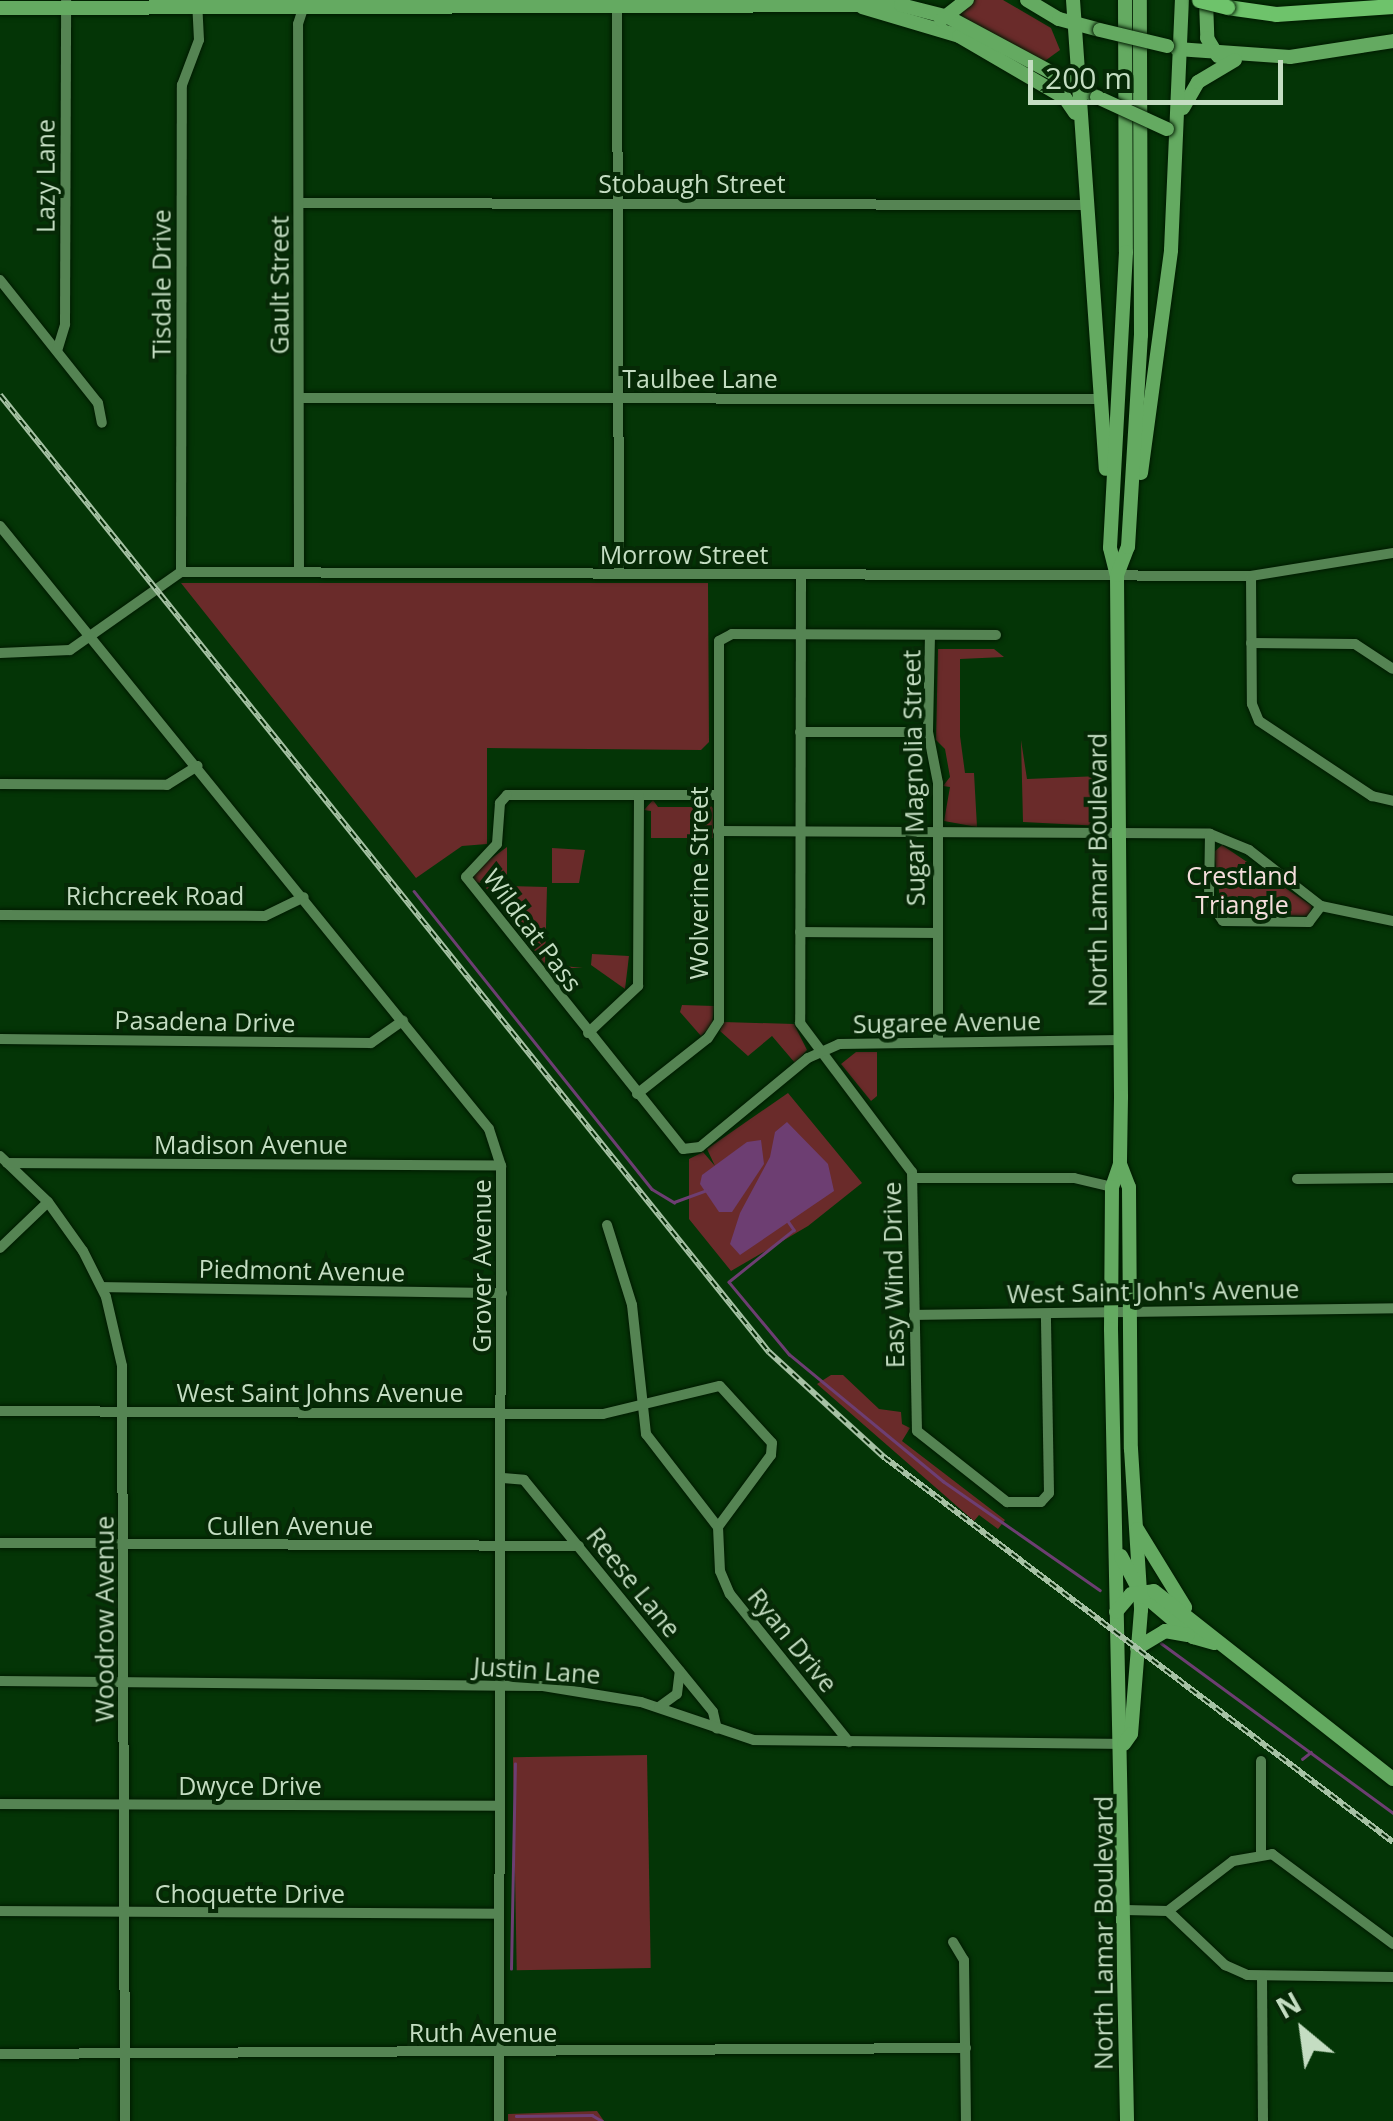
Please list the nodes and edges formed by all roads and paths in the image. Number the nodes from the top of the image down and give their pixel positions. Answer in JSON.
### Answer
{"nodes":[{"id":1,"x":904,"y":0,"type":"edge"},
{"id":2,"x":967,"y":0,"type":"edge"},
{"id":3,"x":1027,"y":0,"type":"edge"},
{"id":4,"x":1073,"y":0,"type":"edge"},
{"id":5,"x":1125,"y":0,"type":"edge"},
{"id":6,"x":1140,"y":0,"type":"edge"},
{"id":7,"x":1182,"y":0,"type":"edge"},
{"id":8,"x":1203,"y":0,"type":"edge"},
{"id":9,"x":197,"y":2,"type":"edge"},
{"id":10,"x":306,"y":3,"type":"edge"},
{"id":11,"x":403,"y":3,"type":"edge"},
{"id":12,"x":474,"y":3,"type":"edge"},
{"id":13,"x":511,"y":3,"type":"edge"},
{"id":14,"x":880,"y":3,"type":"junction"},
{"id":15,"x":66,"y":4,"type":"edge"},
{"id":16,"x":617,"y":5,"type":"junction"},
{"id":17,"x":1393,"y":6,"type":"edge"},
{"id":18,"x":862,"y":7,"type":"junction"},
{"id":19,"x":0,"y":8,"type":"edge"},
{"id":20,"x":948,"y":17,"type":"junction"},
{"id":21,"x":926,"y":22,"type":"junction"},
{"id":22,"x":1072,"y":24,"type":"junction"},
{"id":23,"x":1393,"y":41,"type":"edge"},
{"id":24,"x":1072,"y":48,"type":"junction"},
{"id":25,"x":1174,"y":48,"type":"junction"},
{"id":26,"x":1218,"y":56,"type":"junction"},
{"id":27,"x":1240,"y":58,"type":"junction"},
{"id":28,"x":1038,"y":67,"type":"junction"},
{"id":29,"x":1076,"y":86,"type":"junction"},
{"id":30,"x":1097,"y":97,"type":"junction"},
{"id":31,"x":1078,"y":118,"type":"junction"},
{"id":32,"x":1174,"y":128,"type":"junction"},
{"id":33,"x":299,"y":203,"type":"junction"},
{"id":34,"x":618,"y":203,"type":"junction"},
{"id":35,"x":1085,"y":205,"type":"junction"},
{"id":36,"x":0,"y":280,"type":"edge"},
{"id":37,"x":58,"y":351,"type":"junction"},
{"id":38,"x":299,"y":398,"type":"junction"},
{"id":39,"x":620,"y":398,"type":"junction"},
{"id":40,"x":1101,"y":399,"type":"junction"},
{"id":41,"x":102,"y":423,"type":"dead end"},
{"id":42,"x":1110,"y":500,"type":"junction"},
{"id":43,"x":1130,"y":518,"type":"junction"},
{"id":44,"x":0,"y":526,"type":"edge"},
{"id":45,"x":1393,"y":553,"type":"edge"},
{"id":46,"x":181,"y":572,"type":"junction"},
{"id":47,"x":300,"y":572,"type":"junction"},
{"id":48,"x":620,"y":573,"type":"junction"},
{"id":49,"x":801,"y":574,"type":"junction"},
{"id":50,"x":1117,"y":576,"type":"junction"},
{"id":51,"x":1251,"y":576,"type":"junction"},
{"id":52,"x":801,"y":635,"type":"junction"},
{"id":53,"x":930,"y":635,"type":"junction"},
{"id":54,"x":93,"y":636,"type":"junction"},
{"id":55,"x":996,"y":636,"type":"dead end"},
{"id":56,"x":1251,"y":643,"type":"junction"},
{"id":57,"x":0,"y":653,"type":"edge"},
{"id":58,"x":1393,"y":670,"type":"edge"},
{"id":59,"x":800,"y":732,"type":"junction"},
{"id":60,"x":928,"y":732,"type":"junction"},
{"id":61,"x":197,"y":766,"type":"junction"},
{"id":62,"x":0,"y":784,"type":"edge"},
{"id":63,"x":639,"y":796,"type":"junction"},
{"id":64,"x":718,"y":796,"type":"junction"},
{"id":65,"x":1393,"y":801,"type":"edge"},
{"id":66,"x":718,"y":831,"type":"junction"},
{"id":67,"x":800,"y":832,"type":"junction"},
{"id":68,"x":937,"y":832,"type":"junction"},
{"id":69,"x":1119,"y":833,"type":"junction"},
{"id":70,"x":1210,"y":834,"type":"junction"},
{"id":71,"x":304,"y":896,"type":"junction"},
{"id":72,"x":1320,"y":906,"type":"junction"},
{"id":73,"x":0,"y":915,"type":"edge"},
{"id":74,"x":1393,"y":921,"type":"edge"},
{"id":75,"x":800,"y":932,"type":"junction"},
{"id":76,"x":936,"y":933,"type":"junction"},
{"id":77,"x":404,"y":1022,"type":"junction"},
{"id":78,"x":588,"y":1033,"type":"junction"},
{"id":79,"x":0,"y":1039,"type":"edge"},
{"id":80,"x":938,"y":1040,"type":"junction"},
{"id":81,"x":1120,"y":1040,"type":"junction"},
{"id":82,"x":819,"y":1051,"type":"junction"},
{"id":83,"x":638,"y":1094,"type":"junction"},
{"id":84,"x":690,"y":1150,"type":"joint"},
{"id":85,"x":2,"y":1160,"type":"edge"},
{"id":86,"x":1120,"y":1164,"type":"junction"},
{"id":87,"x":501,"y":1166,"type":"junction"},
{"id":88,"x":913,"y":1178,"type":"junction"},
{"id":89,"x":1393,"y":1178,"type":"edge"},
{"id":90,"x":1297,"y":1179,"type":"dead end"},
{"id":91,"x":1112,"y":1188,"type":"junction"},
{"id":92,"x":48,"y":1202,"type":"junction"},
{"id":93,"x":607,"y":1225,"type":"dead end"},
{"id":94,"x":0,"y":1248,"type":"edge"},
{"id":95,"x":102,"y":1286,"type":"junction"},
{"id":96,"x":502,"y":1293,"type":"junction"},
{"id":97,"x":1393,"y":1308,"type":"edge"},
{"id":98,"x":1130,"y":1312,"type":"junction"},
{"id":99,"x":1112,"y":1313,"type":"junction"},
{"id":100,"x":1046,"y":1314,"type":"junction"},
{"id":101,"x":914,"y":1315,"type":"junction"},
{"id":102,"x":640,"y":1410,"type":"junction"},
{"id":103,"x":124,"y":1411,"type":"junction"},
{"id":104,"x":0,"y":1412,"type":"edge"},
{"id":105,"x":500,"y":1413,"type":"junction"},
{"id":106,"x":503,"y":1478,"type":"junction"},
{"id":107,"x":718,"y":1527,"type":"junction"},
{"id":108,"x":1137,"y":1529,"type":"junction"},
{"id":109,"x":0,"y":1544,"type":"edge"},
{"id":110,"x":124,"y":1544,"type":"junction"},
{"id":111,"x":579,"y":1546,"type":"junction"},
{"id":112,"x":502,"y":1547,"type":"junction"},
{"id":113,"x":1115,"y":1547,"type":"junction"},
{"id":114,"x":1140,"y":1592,"type":"junction"},
{"id":115,"x":1116,"y":1612,"type":"junction"},
{"id":116,"x":1197,"y":1632,"type":"junction"},
{"id":117,"x":1138,"y":1648,"type":"junction"},
{"id":118,"x":680,"y":1670,"type":"junction"},
{"id":119,"x":0,"y":1681,"type":"edge"},
{"id":120,"x":122,"y":1682,"type":"junction"},
{"id":121,"x":499,"y":1685,"type":"junction"},
{"id":122,"x":658,"y":1706,"type":"junction"},
{"id":123,"x":717,"y":1729,"type":"junction"},
{"id":124,"x":849,"y":1742,"type":"junction"},
{"id":125,"x":1124,"y":1744,"type":"junction"},
{"id":126,"x":1260,"y":1761,"type":"dead end"},
{"id":127,"x":1393,"y":1779,"type":"edge"},
{"id":128,"x":0,"y":1804,"type":"edge"},
{"id":129,"x":124,"y":1805,"type":"junction"},
{"id":130,"x":499,"y":1806,"type":"junction"},
{"id":131,"x":1261,"y":1853,"type":"junction"},
{"id":132,"x":1125,"y":1910,"type":"junction"},
{"id":133,"x":1168,"y":1910,"type":"junction"},
{"id":134,"x":0,"y":1912,"type":"edge"},
{"id":135,"x":124,"y":1912,"type":"junction"},
{"id":136,"x":499,"y":1914,"type":"junction"},
{"id":137,"x":953,"y":1942,"type":"dead end"},
{"id":138,"x":1393,"y":1944,"type":"edge"},
{"id":139,"x":1262,"y":1977,"type":"junction"},
{"id":140,"x":1393,"y":1977,"type":"edge"},
{"id":141,"x":966,"y":2048,"type":"junction"},
{"id":142,"x":498,"y":2052,"type":"junction"},
{"id":143,"x":125,"y":2053,"type":"junction"},
{"id":144,"x":0,"y":2054,"type":"edge"},
{"id":145,"x":125,"y":2121,"type":"edge"},
{"id":146,"x":499,"y":2121,"type":"edge"},
{"id":147,"x":966,"y":2121,"type":"edge"},
{"id":148,"x":1127,"y":2121,"type":"edge"},
{"id":149,"x":1263,"y":2121,"type":"edge"}],
"edges":[{"from":1,"to":14,"type":"main road"},
{"from":2,"to":20,"type":"main road"},
{"from":3,"to":22,"type":"main road"},
{"from":4,"to":22,"type":"main road"},
{"from":5,"to":42,"type":"main road","name":"North Lamar Boulevard"},
{"from":6,"to":43,"type":"main road","name":"North Lamar Boulevard"},
{"from":7,"to":25,"type":"main road"},
{"from":8,"to":17,"type":"highway","bridge":true},
{"from":8,"to":26,"type":"main road"},
{"from":9,"to":10,"type":"main road"},
{"from":9,"to":15,"type":"main road"},
{"from":9,"to":46,"type":"street","name":"Tisdale Drive"},
{"from":10,"to":11,"type":"main road"},
{"from":10,"to":33,"type":"street","name":"Gault Street"},
{"from":11,"to":12,"type":"main road"},
{"from":12,"to":13,"type":"main road"},
{"from":13,"to":16,"type":"main road"},
{"from":14,"to":18,"type":"main road"},
{"from":14,"to":20,"type":"main road"},
{"from":15,"to":19,"type":"main road"},
{"from":15,"to":37,"type":"street","name":"Lazy Lane"},
{"from":16,"to":18,"type":"main road"},
{"from":16,"to":34,"type":"street"},
{"from":18,"to":21,"type":"main road"},
{"from":20,"to":21,"type":"main road"},
{"from":20,"to":28,"type":"main road"},
{"from":21,"to":31,"type":"main road"},
{"from":22,"to":24,"type":"main road"},
{"from":22,"to":25,"type":"main road","bridge":true},
{"from":23,"to":27,"type":"main road"},
{"from":24,"to":28,"type":"main road"},
{"from":24,"to":29,"type":"main road"},
{"from":25,"to":26,"type":"main road"},
{"from":25,"to":32,"type":"main road"},
{"from":26,"to":27,"type":"main road"},
{"from":27,"to":32,"type":"main road"},
{"from":28,"to":29,"type":"main road"},
{"from":29,"to":30,"type":"main road"},
{"from":29,"to":31,"type":"main road"},
{"from":30,"to":31,"type":"main road"},
{"from":30,"to":32,"type":"main road","bridge":true},
{"from":31,"to":35,"type":"main road"},
{"from":32,"to":43,"type":"main road"},
{"from":33,"to":34,"type":"street","name":"Stobaugh Street"},
{"from":33,"to":38,"type":"street","name":"Gault Street"},
{"from":34,"to":35,"type":"street","name":"Stobaugh Street"},
{"from":34,"to":39,"type":"street"},
{"from":35,"to":40,"type":"main road"},
{"from":36,"to":37,"type":"street"},
{"from":37,"to":41,"type":"street"},
{"from":38,"to":39,"type":"street","name":"Taulbee Lane"},
{"from":38,"to":47,"type":"street","name":"Gault Street"},
{"from":39,"to":40,"type":"street","name":"Taulbee Lane"},
{"from":39,"to":48,"type":"street"},
{"from":40,"to":42,"type":"main road"},
{"from":42,"to":50,"type":"main road","name":"North Lamar Boulevard"},
{"from":43,"to":50,"type":"main road","name":"North Lamar Boulevard"},
{"from":44,"to":54,"type":"street","name":"Grover Avenue"},
{"from":45,"to":51,"type":"street","name":"Morrow Street"},
{"from":46,"to":47,"type":"street","name":"Morrow Street"},
{"from":46,"to":54,"type":"street"},
{"from":47,"to":48,"type":"street","name":"Morrow Street"},
{"from":48,"to":49,"type":"street","name":"Morrow Street"},
{"from":49,"to":50,"type":"street","name":"Morrow Street"},
{"from":49,"to":52,"type":"street","name":"Easy Wind Drive"},
{"from":50,"to":51,"type":"street","name":"Morrow Street"},
{"from":50,"to":69,"type":"main road","name":"North Lamar Boulevard"},
{"from":51,"to":56,"type":"street"},
{"from":52,"to":53,"type":"street"},
{"from":52,"to":59,"type":"street","name":"Easy Wind Drive"},
{"from":52,"to":64,"type":"street","name":"Wolverine Street"},
{"from":53,"to":55,"type":"street"},
{"from":53,"to":60,"type":"street","name":"Sugar Magnolia Street"},
{"from":54,"to":57,"type":"street"},
{"from":54,"to":61,"type":"street","name":"Grover Avenue"},
{"from":56,"to":58,"type":"street"},
{"from":56,"to":65,"type":"street"},
{"from":59,"to":60,"type":"street"},
{"from":59,"to":67,"type":"street","name":"Easy Wind Drive"},
{"from":60,"to":68,"type":"street","name":"Sugar Magnolia Street"},
{"from":61,"to":62,"type":"street"},
{"from":61,"to":71,"type":"street","name":"Grover Avenue"},
{"from":63,"to":64,"type":"street","name":"Wildcat Pass"},
{"from":63,"to":78,"type":"street"},
{"from":63,"to":78,"type":"street","name":"Wildcat Pass"},
{"from":64,"to":66,"type":"street","name":"Wolverine Street"},
{"from":66,"to":67,"type":"street"},
{"from":66,"to":83,"type":"street","name":"Wolverine Street"},
{"from":67,"to":68,"type":"street"},
{"from":67,"to":75,"type":"street","name":"Easy Wind Drive"},
{"from":68,"to":69,"type":"street"},
{"from":68,"to":76,"type":"street","name":"Sugar Magnolia Street"},
{"from":69,"to":70,"type":"street"},
{"from":69,"to":81,"type":"main road","name":"North Lamar Boulevard"},
{"from":70,"to":72,"type":"street"},
{"from":70,"to":72,"type":"street"},
{"from":71,"to":73,"type":"street","name":"Richcreek Road"},
{"from":71,"to":77,"type":"street","name":"Grover Avenue"},
{"from":72,"to":74,"type":"street"},
{"from":75,"to":76,"type":"street"},
{"from":75,"to":82,"type":"street","name":"Easy Wind Drive"},
{"from":76,"to":80,"type":"street","name":"Sugar Magnolia Street"},
{"from":77,"to":79,"type":"street","name":"Pasadena Drive"},
{"from":77,"to":87,"type":"street","name":"Grover Avenue"},
{"from":78,"to":83,"type":"street","name":"Wildcat Pass"},
{"from":80,"to":81,"type":"street","name":"Sugaree Avenue"},
{"from":80,"to":82,"type":"street","name":"Sugaree Avenue"},
{"from":81,"to":86,"type":"main road","name":"North Lamar Boulevard"},
{"from":82,"to":84,"type":"street","name":"Sugaree Avenue"},
{"from":82,"to":88,"type":"street","name":"Easy Wind Drive"},
{"from":83,"to":84,"type":"street","name":"Wildcat Pass"},
{"from":85,"to":87,"type":"street","name":"Madison Avenue"},
{"from":85,"to":92,"type":"street","name":"Woodrow Avenue"},
{"from":86,"to":91,"type":"main road","name":"North Lamar Boulevard"},
{"from":86,"to":98,"type":"main road","name":"North Lamar Boulevard"},
{"from":87,"to":96,"type":"street","name":"Grover Avenue"},
{"from":88,"to":91,"type":"street"},
{"from":88,"to":101,"type":"street","name":"Easy Wind Drive"},
{"from":89,"to":90,"type":"street"},
{"from":91,"to":99,"type":"main road","name":"North Lamar Boulevard"},
{"from":92,"to":94,"type":"street"},
{"from":92,"to":95,"type":"street","name":"Woodrow Avenue"},
{"from":93,"to":102,"type":"street"},
{"from":95,"to":96,"type":"street","name":"Piedmont Avenue"},
{"from":95,"to":103,"type":"street","name":"Woodrow Avenue"},
{"from":96,"to":105,"type":"street","name":"Grover Avenue"},
{"from":97,"to":98,"type":"street","name":"West Saint John's Avenue"},
{"from":98,"to":99,"type":"street","name":"West Saint John's Avenue"},
{"from":98,"to":108,"type":"main road","name":"North Lamar Boulevard"},
{"from":99,"to":100,"type":"street","name":"West Saint John's Avenue"},
{"from":99,"to":113,"type":"main road","name":"North Lamar Boulevard"},
{"from":100,"to":101,"type":"street","name":"West Saint John's Avenue"},
{"from":100,"to":101,"type":"street","name":"Easy Wind Drive"},
{"from":102,"to":105,"type":"street","name":"West Saint Johns Avenue"},
{"from":102,"to":107,"type":"street"},
{"from":102,"to":107,"type":"street","name":"West Saint Johns Avenue"},
{"from":103,"to":104,"type":"street","name":"West Saint Johns Avenue"},
{"from":103,"to":105,"type":"street","name":"West Saint Johns Avenue"},
{"from":103,"to":110,"type":"street","name":"Woodrow Avenue"},
{"from":105,"to":106,"type":"street","name":"Grover Avenue"},
{"from":106,"to":111,"type":"street","name":"Reese Lane"},
{"from":106,"to":112,"type":"street","name":"Grover Avenue"},
{"from":107,"to":124,"type":"street","name":"Ryan Drive"},
{"from":108,"to":114,"type":"main road","name":"North Lamar Boulevard"},
{"from":108,"to":116,"type":"main road"},
{"from":109,"to":110,"type":"street","name":"Cullen Avenue"},
{"from":110,"to":112,"type":"street","name":"Cullen Avenue"},
{"from":110,"to":120,"type":"street","name":"Woodrow Avenue"},
{"from":111,"to":112,"type":"street","name":"Cullen Avenue"},
{"from":111,"to":118,"type":"street","name":"Reese Lane"},
{"from":112,"to":121,"type":"street","name":"Grover Avenue"},
{"from":113,"to":114,"type":"main road"},
{"from":113,"to":115,"type":"main road","name":"North Lamar Boulevard"},
{"from":114,"to":115,"type":"main road"},
{"from":114,"to":116,"type":"main road"},
{"from":114,"to":117,"type":"main road","name":"North Lamar Boulevard"},
{"from":115,"to":125,"type":"main road","name":"North Lamar Boulevard"},
{"from":116,"to":117,"type":"main road"},
{"from":116,"to":127,"type":"main road"},
{"from":117,"to":125,"type":"main road","name":"North Lamar Boulevard"},
{"from":118,"to":122,"type":"street"},
{"from":118,"to":123,"type":"street","name":"Reese Lane"},
{"from":119,"to":120,"type":"street","name":"Justin Lane"},
{"from":120,"to":121,"type":"street","name":"Justin Lane"},
{"from":120,"to":129,"type":"street","name":"Woodrow Avenue"},
{"from":121,"to":122,"type":"street","name":"Justin Lane"},
{"from":121,"to":130,"type":"street","name":"Grover Avenue"},
{"from":122,"to":123,"type":"street","name":"Justin Lane"},
{"from":123,"to":124,"type":"street","name":"Justin Lane"},
{"from":124,"to":125,"type":"street","name":"Justin Lane"},
{"from":125,"to":132,"type":"main road","name":"North Lamar Boulevard"},
{"from":126,"to":131,"type":"street"},
{"from":128,"to":129,"type":"street","name":"Dwyce Drive"},
{"from":129,"to":130,"type":"street","name":"Dwyce Drive"},
{"from":129,"to":135,"type":"street","name":"Woodrow Avenue"},
{"from":130,"to":136,"type":"street","name":"Grover Avenue"},
{"from":131,"to":133,"type":"street"},
{"from":131,"to":138,"type":"street"},
{"from":132,"to":133,"type":"street"},
{"from":132,"to":148,"type":"main road","name":"North Lamar Boulevard"},
{"from":133,"to":139,"type":"street"},
{"from":134,"to":135,"type":"street","name":"Choquette Drive"},
{"from":135,"to":136,"type":"street","name":"Choquette Drive"},
{"from":135,"to":143,"type":"street","name":"Woodrow Avenue"},
{"from":136,"to":142,"type":"street","name":"Grover Avenue"},
{"from":137,"to":141,"type":"street"},
{"from":139,"to":140,"type":"street"},
{"from":139,"to":149,"type":"street"},
{"from":141,"to":142,"type":"street","name":"Ruth Avenue"},
{"from":141,"to":147,"type":"street"},
{"from":142,"to":143,"type":"street","name":"Ruth Avenue"},
{"from":142,"to":146,"type":"street","name":"Grover Avenue"},
{"from":143,"to":144,"type":"street","name":"Ruth Avenue"},
{"from":143,"to":145,"type":"street","name":"Woodrow Avenue"}]}
